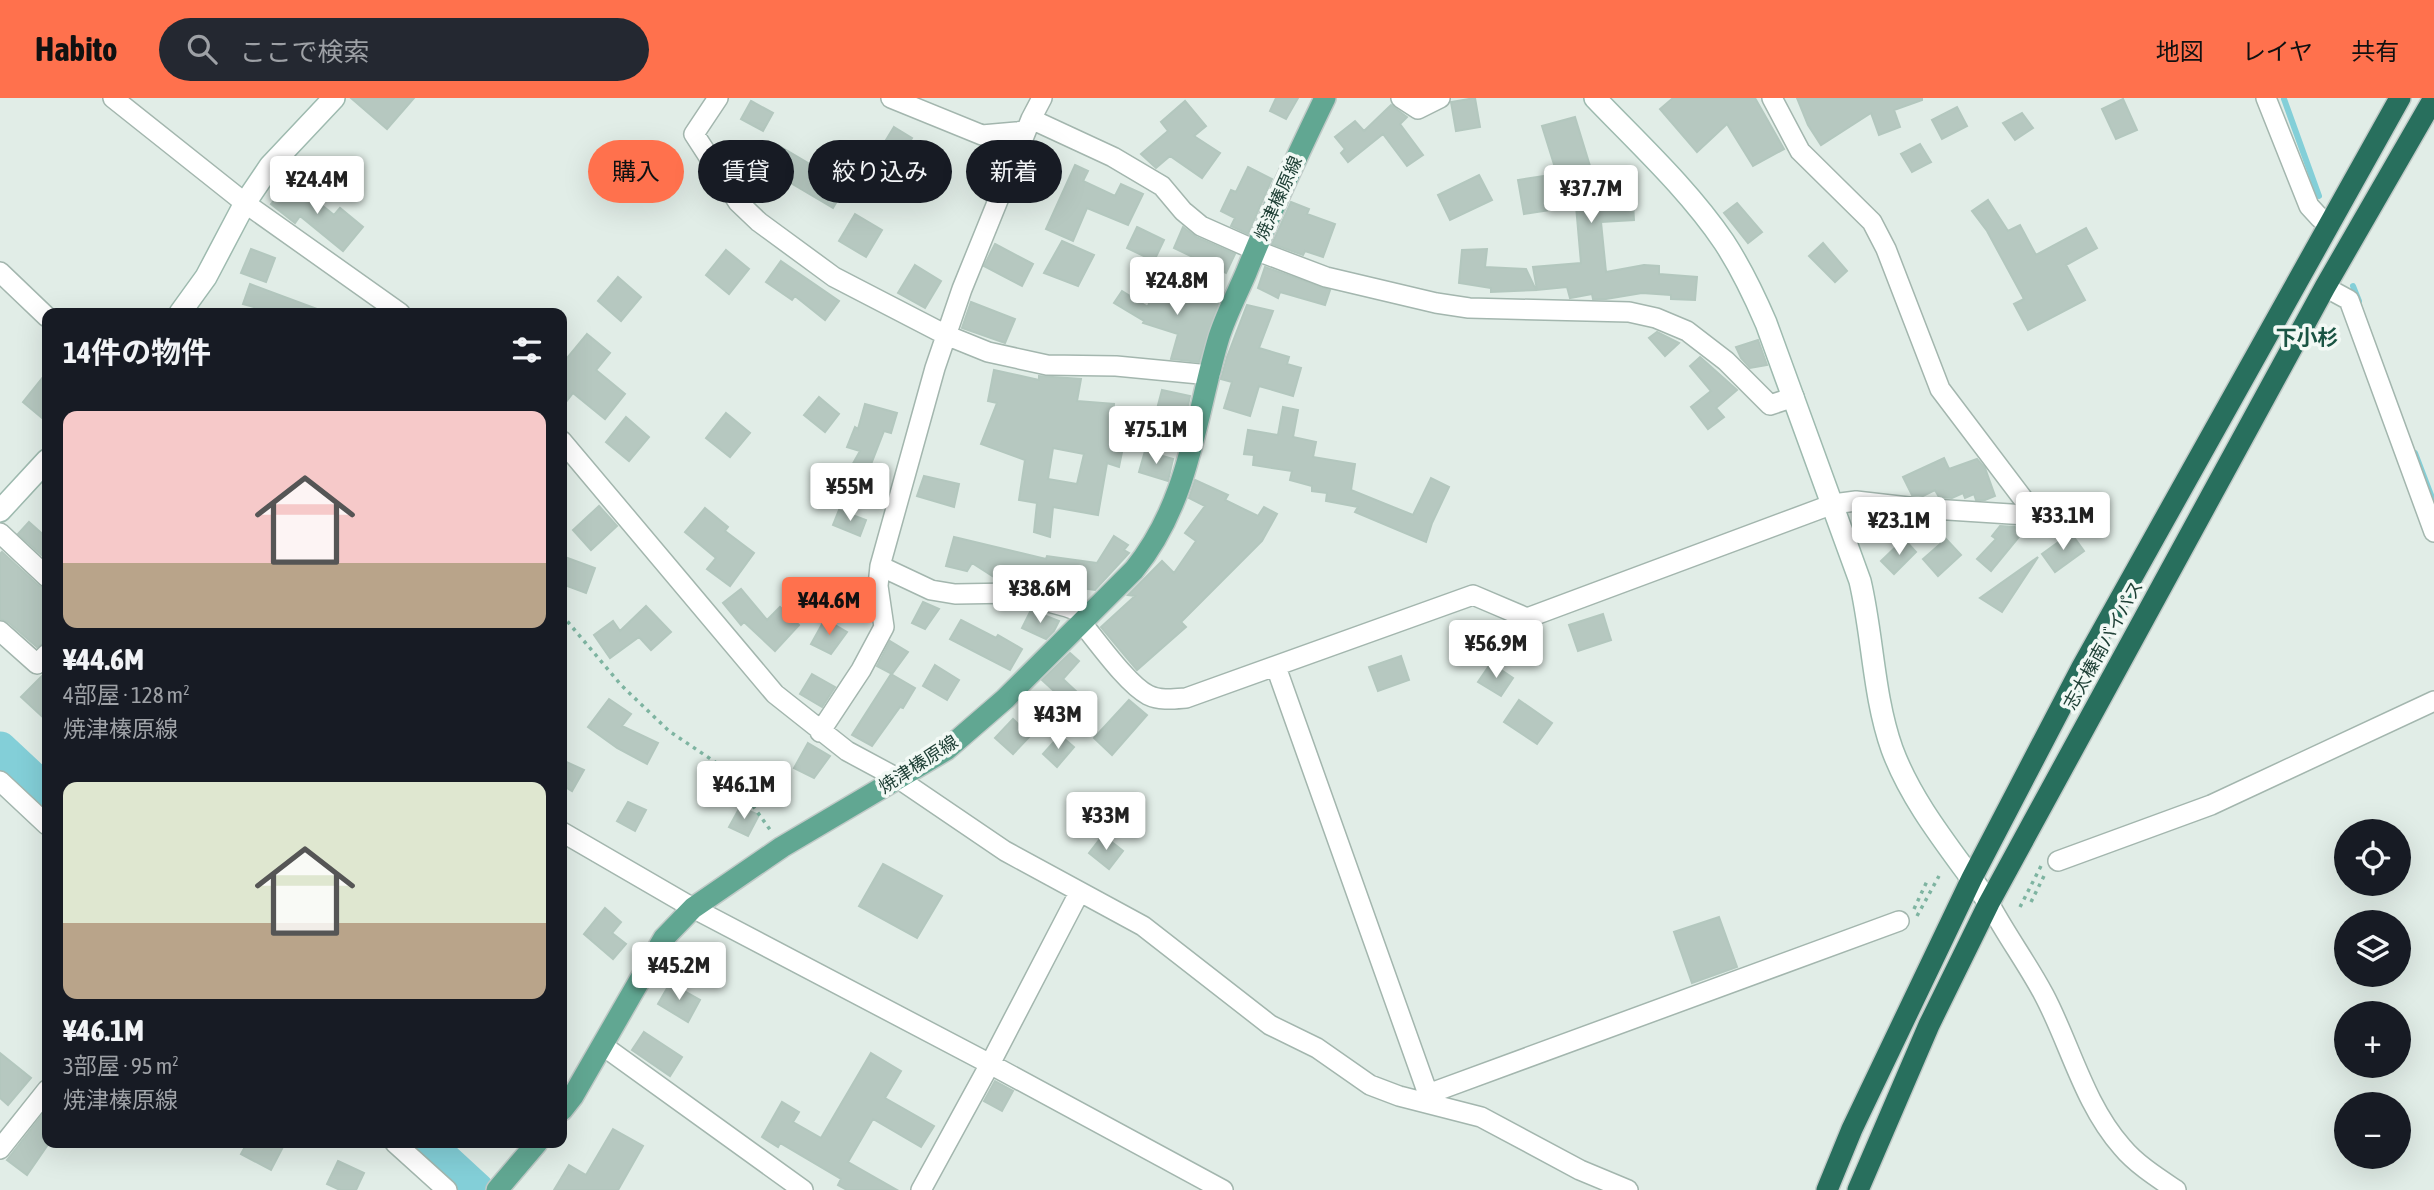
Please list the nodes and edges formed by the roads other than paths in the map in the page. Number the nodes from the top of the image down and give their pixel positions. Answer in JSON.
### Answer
{"nodes":[{"id":1,"x":113,"y":98,"type":"edge"},
{"id":2,"x":334,"y":98,"type":"edge"},
{"id":3,"x":718,"y":98,"type":"edge"},
{"id":4,"x":891,"y":98,"type":"edge"},
{"id":5,"x":1042,"y":98,"type":"edge"},
{"id":6,"x":1325,"y":98,"type":"edge"},
{"id":7,"x":1401,"y":98,"type":"edge"},
{"id":8,"x":1440,"y":98,"type":"edge"},
{"id":9,"x":1595,"y":98,"type":"edge"},
{"id":10,"x":1772,"y":98,"type":"edge"},
{"id":11,"x":2266,"y":98,"type":"edge"},
{"id":12,"x":2400,"y":98,"type":"edge"},
{"id":13,"x":2434,"y":98,"type":"edge"},
{"id":14,"x":1028,"y":125,"type":"junction"},
{"id":15,"x":245,"y":203,"type":"junction"},
{"id":16,"x":2331,"y":223,"type":"junction"},
{"id":17,"x":1255,"y":250,"type":"junction"},
{"id":18,"x":0,"y":272,"type":"edge"},
{"id":19,"x":2325,"y":286,"type":"junction"},
{"id":20,"x":184,"y":308,"type":"edge"},
{"id":21,"x":393,"y":308,"type":"edge"},
{"id":22,"x":42,"y":312,"type":"edge"},
{"id":23,"x":946,"y":335,"type":"junction"},
{"id":24,"x":1210,"y":375,"type":"junction"},
{"id":25,"x":1794,"y":397,"type":"junction"},
{"id":26,"x":567,"y":447,"type":"edge"},
{"id":27,"x":42,"y":465,"type":"edge"},
{"id":28,"x":1833,"y":504,"type":"junction"},
{"id":29,"x":0,"y":511,"type":"edge"},
{"id":30,"x":2434,"y":532,"type":"edge"},
{"id":31,"x":0,"y":533,"type":"edge"},
{"id":32,"x":880,"y":566,"type":"junction"},
{"id":33,"x":42,"y":572,"type":"edge"},
{"id":34,"x":1085,"y":618,"type":"junction"},
{"id":35,"x":0,"y":631,"type":"edge"},
{"id":36,"x":42,"y":659,"type":"edge"},
{"id":37,"x":1276,"y":667,"type":"junction"},
{"id":38,"x":2434,"y":701,"type":"edge"},
{"id":39,"x":820,"y":732,"type":"junction"},
{"id":40,"x":899,"y":779,"type":"junction"},
{"id":41,"x":0,"y":781,"type":"edge"},
{"id":42,"x":42,"y":820,"type":"edge"},
{"id":43,"x":567,"y":835,"type":"edge"},
{"id":44,"x":2050,"y":862,"type":"road end"},
{"id":45,"x":1972,"y":878,"type":"junction"},
{"id":46,"x":1079,"y":893,"type":"junction"},
{"id":47,"x":1989,"y":903,"type":"junction"},
{"id":48,"x":693,"y":908,"type":"junction"},
{"id":49,"x":1899,"y":921,"type":"dead end"},
{"id":50,"x":602,"y":1045,"type":"junction"},
{"id":51,"x":990,"y":1064,"type":"junction"},
{"id":52,"x":42,"y":1096,"type":"edge"},
{"id":53,"x":1429,"y":1099,"type":"junction"},
{"id":54,"x":567,"y":1104,"type":"edge"},
{"id":55,"x":401,"y":1148,"type":"edge"},
{"id":56,"x":533,"y":1148,"type":"edge"},
{"id":57,"x":0,"y":1149,"type":"edge"},
{"id":58,"x":501,"y":1185,"type":"edge"},
{"id":59,"x":447,"y":1190,"type":"edge"},
{"id":60,"x":803,"y":1190,"type":"edge"},
{"id":61,"x":921,"y":1190,"type":"edge"},
{"id":62,"x":1223,"y":1190,"type":"edge"},
{"id":63,"x":1628,"y":1190,"type":"edge"},
{"id":64,"x":1827,"y":1190,"type":"edge"},
{"id":65,"x":1858,"y":1190,"type":"edge"},
{"id":66,"x":2176,"y":1190,"type":"edge"}],
"edges":[{"from":1,"to":15,"type":"street"},
{"from":2,"to":15,"type":"street"},
{"from":3,"to":23,"type":"street"},
{"from":4,"to":14,"type":"street"},
{"from":5,"to":14,"type":"street"},
{"from":6,"to":17,"type":"main road","name":"焼津榛原線"},
{"from":7,"to":8,"type":"street"},
{"from":9,"to":25,"type":"street"},
{"from":10,"to":28,"type":"street"},
{"from":11,"to":16,"type":"street"},
{"from":12,"to":16,"type":"highway","name":"志太榛南バイパス"},
{"from":13,"to":19,"type":"highway","name":"志太榛南バイパス"},
{"from":14,"to":17,"type":"street"},
{"from":14,"to":23,"type":"street"},
{"from":15,"to":20,"type":"street"},
{"from":15,"to":21,"type":"street"},
{"from":16,"to":45,"type":"highway","name":"志太榛南バイパス"},
{"from":17,"to":24,"type":"main road","name":"焼津榛原線"},
{"from":17,"to":25,"type":"street"},
{"from":18,"to":22,"type":"street"},
{"from":19,"to":30,"type":"street"},
{"from":19,"to":47,"type":"highway","name":"志太榛南バイパス"},
{"from":23,"to":24,"type":"street"},
{"from":23,"to":32,"type":"street"},
{"from":24,"to":34,"type":"main road","name":"焼津榛原線"},
{"from":25,"to":28,"type":"street"},
{"from":26,"to":39,"type":"street"},
{"from":27,"to":29,"type":"street"},
{"from":28,"to":37,"type":"street"},
{"from":28,"to":45,"type":"street"},
{"from":31,"to":33,"type":"street"},
{"from":32,"to":34,"type":"street"},
{"from":32,"to":39,"type":"street"},
{"from":34,"to":37,"type":"street"},
{"from":34,"to":40,"type":"main road","name":"焼津榛原線"},
{"from":35,"to":36,"type":"street"},
{"from":37,"to":53,"type":"street"},
{"from":38,"to":44,"type":"street"},
{"from":39,"to":40,"type":"street"},
{"from":40,"to":46,"type":"street"},
{"from":40,"to":48,"type":"main road","name":"焼津榛原線"},
{"from":41,"to":42,"type":"street"},
{"from":43,"to":48,"type":"street"},
{"from":45,"to":47,"type":"street"},
{"from":45,"to":64,"type":"highway","name":"志太榛南バイパス"},
{"from":46,"to":51,"type":"street"},
{"from":46,"to":53,"type":"street"},
{"from":47,"to":65,"type":"highway","name":"志太榛南バイパス"},
{"from":47,"to":66,"type":"street"},
{"from":48,"to":50,"type":"main road","name":"焼津榛原線"},
{"from":48,"to":51,"type":"street"},
{"from":49,"to":53,"type":"street"},
{"from":50,"to":54,"type":"main road","name":"焼津榛原線"},
{"from":50,"to":60,"type":"street"},
{"from":51,"to":61,"type":"street"},
{"from":51,"to":62,"type":"street"},
{"from":52,"to":57,"type":"street"},
{"from":53,"to":63,"type":"street"},
{"from":55,"to":59,"type":"street"},
{"from":56,"to":58,"type":"main road"}]}
